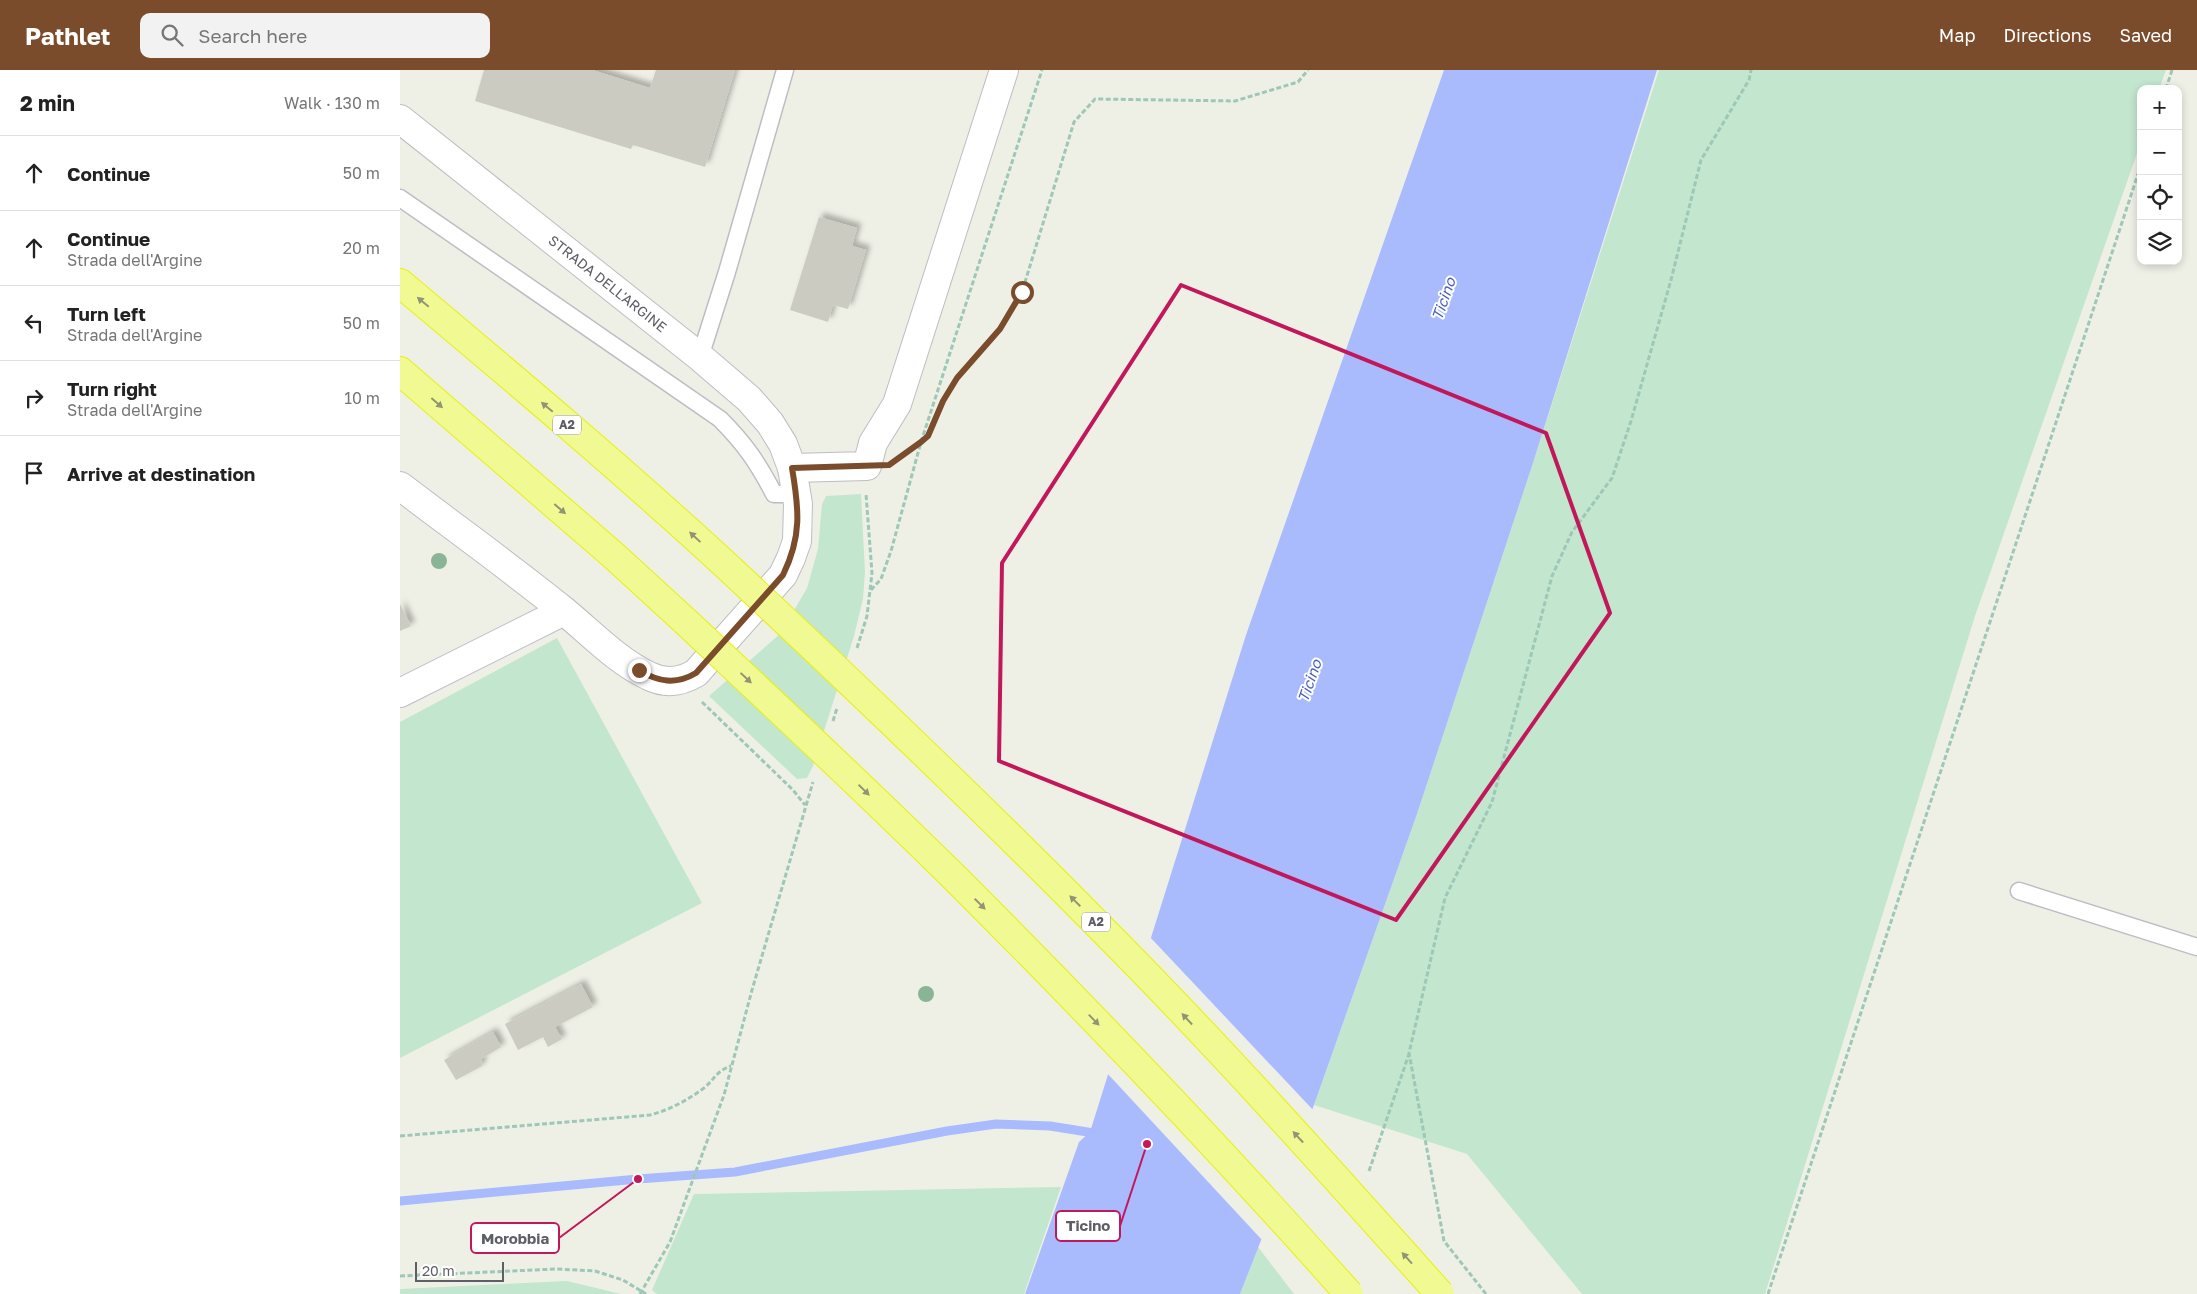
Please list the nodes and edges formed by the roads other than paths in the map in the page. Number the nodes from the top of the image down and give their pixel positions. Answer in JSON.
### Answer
{"nodes":[{"id":1,"x":784,"y":70,"type":"edge"},
{"id":2,"x":1004,"y":70,"type":"edge"},
{"id":3,"x":400,"y":119,"type":"edge"},
{"id":4,"x":400,"y":198,"type":"edge"},
{"id":5,"x":400,"y":283,"type":"edge"},
{"id":6,"x":700,"y":358,"type":"junction"},
{"id":7,"x":400,"y":371,"type":"edge"},
{"id":8,"x":794,"y":481,"type":"junction"},
{"id":9,"x":400,"y":486,"type":"edge"},
{"id":10,"x":564,"y":611,"type":"junction"},
{"id":11,"x":400,"y":693,"type":"edge"},
{"id":12,"x":2020,"y":891,"type":"dead end"},
{"id":13,"x":2197,"y":947,"type":"edge"},
{"id":14,"x":1349,"y":1294,"type":"edge"},
{"id":15,"x":1440,"y":1294,"type":"edge"}],
"edges":[{"from":1,"to":6,"type":"lane"},
{"from":2,"to":8,"type":"street"},
{"from":3,"to":6,"type":"street","name":"STRADA DELL'ARGINE"},
{"from":4,"to":8,"type":"lane"},
{"from":15,"to":5,"type":"highway","number":"A2","one_way":true,"bridge":true},
{"from":6,"to":8,"type":"street","name":"STRADA DELL'ARGINE"},
{"from":7,"to":14,"type":"highway","one_way":true,"bridge":true},
{"from":8,"to":10,"type":"street","name":"STRADA DELL'ARGINE"},
{"from":9,"to":10,"type":"street"},
{"from":10,"to":11,"type":"street"},
{"from":12,"to":13,"type":"lane"}]}
